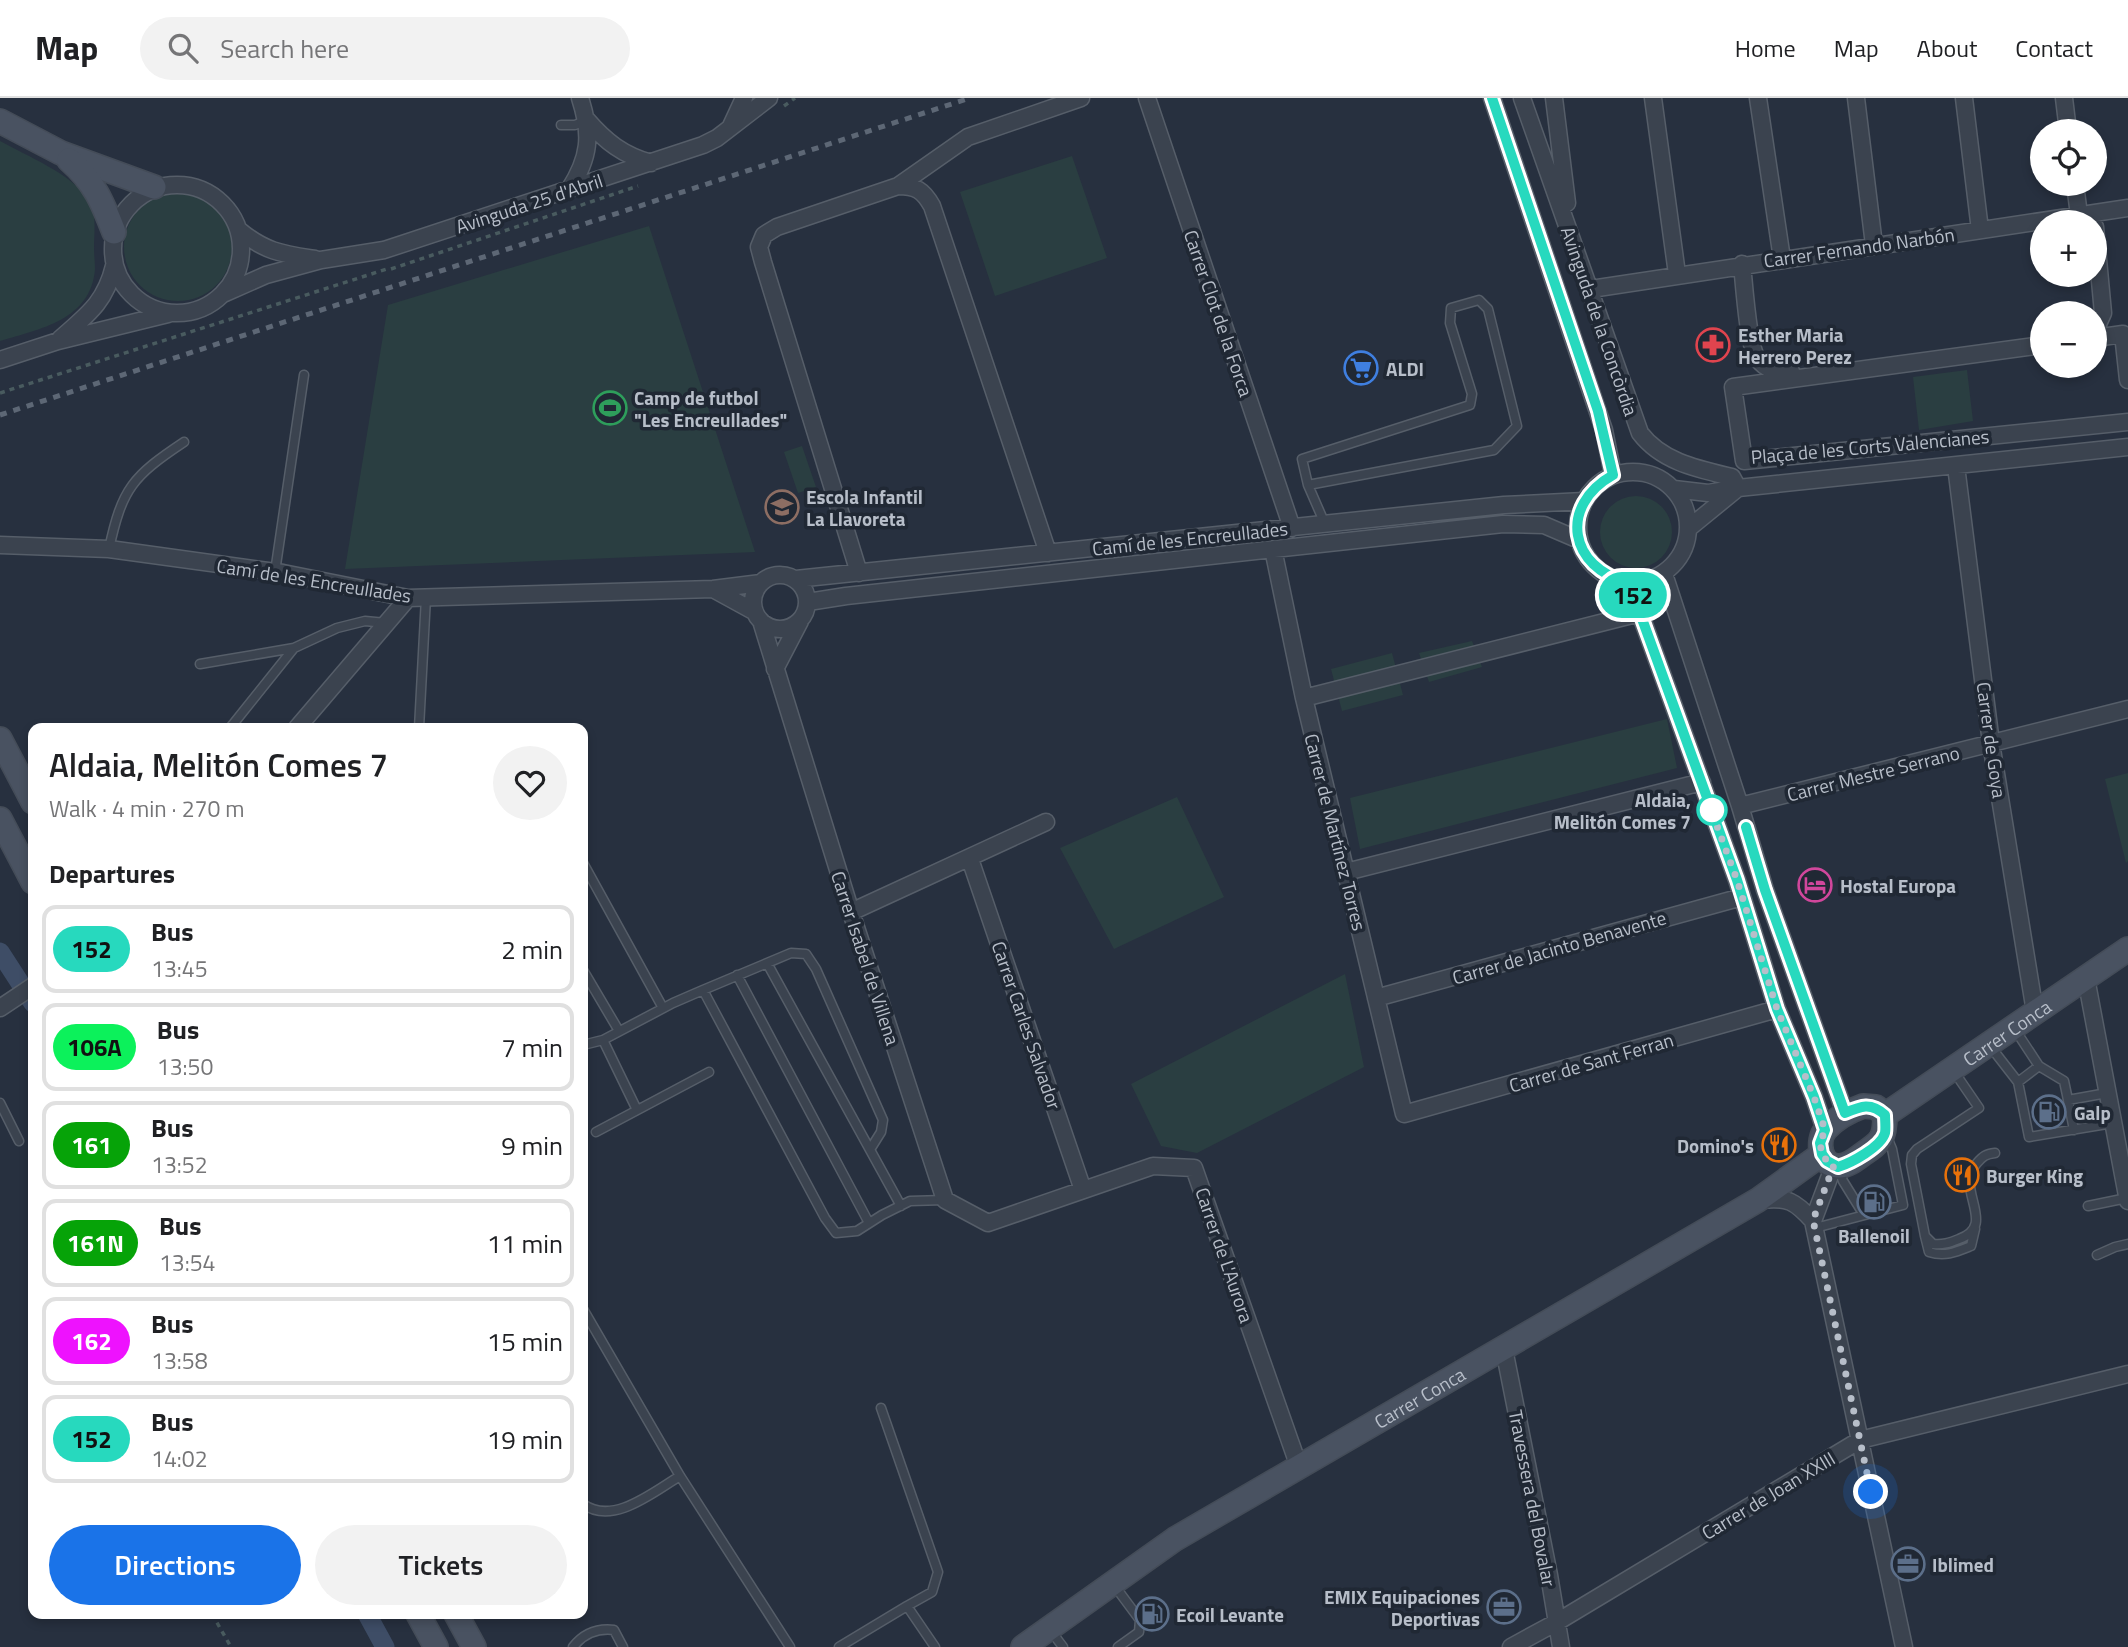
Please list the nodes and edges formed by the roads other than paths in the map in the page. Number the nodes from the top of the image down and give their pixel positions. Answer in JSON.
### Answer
{"nodes":[{"id":1,"x":580,"y":98,"type":"edge"},
{"id":2,"x":744,"y":98,"type":"edge"},
{"id":3,"x":769,"y":98,"type":"edge"},
{"id":4,"x":1081,"y":98,"type":"edge"},
{"id":5,"x":1147,"y":98,"type":"edge"},
{"id":6,"x":1492,"y":98,"type":"edge"},
{"id":7,"x":1522,"y":98,"type":"edge"},
{"id":8,"x":1554,"y":98,"type":"edge"},
{"id":9,"x":1653,"y":98,"type":"edge"},
{"id":10,"x":1758,"y":98,"type":"edge"},
{"id":11,"x":1856,"y":98,"type":"edge"},
{"id":12,"x":1964,"y":98,"type":"edge"},
{"id":13,"x":2064,"y":98,"type":"edge"},
{"id":14,"x":2067,"y":119,"type":"edge"},
{"id":15,"x":587,"y":120,"type":"junction"},
{"id":16,"x":0,"y":121,"type":"edge"},
{"id":17,"x":561,"y":125,"type":"dead end"},
{"id":18,"x":729,"y":128,"type":"junction"},
{"id":19,"x":61,"y":153,"type":"junction"},
{"id":20,"x":651,"y":163,"type":"junction"},
{"id":21,"x":898,"y":186,"type":"junction"},
{"id":22,"x":155,"y":187,"type":"junction"},
{"id":23,"x":569,"y":190,"type":"junction"},
{"id":24,"x":2128,"y":208,"type":"edge"},
{"id":25,"x":2107,"y":214,"type":"edge"},
{"id":26,"x":2030,"y":225,"type":"edge"},
{"id":27,"x":239,"y":230,"type":"junction"},
{"id":28,"x":1980,"y":230,"type":"junction"},
{"id":29,"x":114,"y":232,"type":"junction"},
{"id":30,"x":1570,"y":233,"type":"junction"},
{"id":31,"x":1874,"y":245,"type":"junction"},
{"id":32,"x":1782,"y":259,"type":"junction"},
{"id":33,"x":321,"y":260,"type":"junction"},
{"id":34,"x":1742,"y":264,"type":"junction"},
{"id":35,"x":114,"y":266,"type":"junction"},
{"id":36,"x":1677,"y":274,"type":"junction"},
{"id":37,"x":1591,"y":289,"type":"junction"},
{"id":38,"x":223,"y":294,"type":"junction"},
{"id":39,"x":174,"y":313,"type":"junction"},
{"id":40,"x":2107,"y":336,"type":"edge"},
{"id":41,"x":58,"y":341,"type":"junction"},
{"id":42,"x":2030,"y":341,"type":"edge"},
{"id":43,"x":2030,"y":347,"type":"edge"},
{"id":44,"x":0,"y":360,"type":"edge"},
{"id":45,"x":304,"y":375,"type":"dead end"},
{"id":46,"x":2128,"y":380,"type":"edge"},
{"id":47,"x":2128,"y":422,"type":"edge"},
{"id":48,"x":184,"y":442,"type":"dead end"},
{"id":49,"x":2128,"y":447,"type":"edge"},
{"id":50,"x":1956,"y":466,"type":"junction"},
{"id":51,"x":1613,"y":475,"type":"junction"},
{"id":52,"x":1308,"y":485,"type":"junction"},
{"id":53,"x":1738,"y":488,"type":"junction"},
{"id":54,"x":1674,"y":489,"type":"junction"},
{"id":55,"x":1584,"y":501,"type":"junction"},
{"id":56,"x":1325,"y":524,"type":"junction"},
{"id":57,"x":1292,"y":528,"type":"junction"},
{"id":58,"x":1689,"y":528,"type":"junction"},
{"id":59,"x":1579,"y":540,"type":"junction"},
{"id":60,"x":0,"y":545,"type":"edge"},
{"id":61,"x":109,"y":549,"type":"junction"},
{"id":62,"x":1273,"y":549,"type":"junction"},
{"id":63,"x":1048,"y":553,"type":"junction"},
{"id":64,"x":275,"y":572,"type":"junction"},
{"id":65,"x":859,"y":573,"type":"junction"},
{"id":66,"x":1664,"y":574,"type":"junction"},
{"id":67,"x":796,"y":579,"type":"junction"},
{"id":68,"x":761,"y":583,"type":"junction"},
{"id":69,"x":1629,"y":583,"type":"junction"},
{"id":70,"x":713,"y":589,"type":"junction"},
{"id":71,"x":426,"y":597,"type":"junction"},
{"id":72,"x":408,"y":598,"type":"junction"},
{"id":73,"x":808,"y":602,"type":"junction"},
{"id":74,"x":1640,"y":613,"type":"junction"},
{"id":75,"x":758,"y":617,"type":"junction"},
{"id":76,"x":801,"y":619,"type":"junction"},
{"id":77,"x":387,"y":623,"type":"junction"},
{"id":78,"x":293,"y":648,"type":"junction"},
{"id":79,"x":200,"y":664,"type":"dead end"},
{"id":80,"x":775,"y":669,"type":"junction"},
{"id":81,"x":1304,"y":698,"type":"junction"},
{"id":82,"x":2128,"y":709,"type":"edge"},
{"id":83,"x":233,"y":723,"type":"edge"},
{"id":84,"x":301,"y":723,"type":"edge"},
{"id":85,"x":419,"y":723,"type":"edge"},
{"id":86,"x":0,"y":739,"type":"edge"},
{"id":87,"x":1991,"y":743,"type":"junction"},
{"id":88,"x":1702,"y":782,"type":"junction"},
{"id":89,"x":28,"y":792,"type":"edge"},
{"id":90,"x":1740,"y":806,"type":"junction"},
{"id":91,"x":0,"y":819,"type":"edge"},
{"id":92,"x":1046,"y":822,"type":"dead end"},
{"id":93,"x":970,"y":859,"type":"junction"},
{"id":94,"x":28,"y":872,"type":"edge"},
{"id":95,"x":588,"y":872,"type":"edge"},
{"id":96,"x":1346,"y":872,"type":"junction"},
{"id":97,"x":1742,"y":897,"type":"junction"},
{"id":98,"x":851,"y":912,"type":"junction"},
{"id":99,"x":2128,"y":949,"type":"edge"},
{"id":100,"x":767,"y":963,"type":"junction"},
{"id":101,"x":737,"y":975,"type":"junction"},
{"id":102,"x":588,"y":978,"type":"edge"},
{"id":103,"x":2086,"y":978,"type":"junction"},
{"id":104,"x":28,"y":990,"type":"edge"},
{"id":105,"x":703,"y":990,"type":"junction"},
{"id":106,"x":1376,"y":998,"type":"junction"},
{"id":107,"x":7,"y":1005,"type":"edge"},
{"id":108,"x":663,"y":1008,"type":"junction"},
{"id":109,"x":1777,"y":1009,"type":"junction"},
{"id":110,"x":2035,"y":1012,"type":"junction"},
{"id":111,"x":2013,"y":1027,"type":"junction"},
{"id":112,"x":619,"y":1031,"type":"junction"},
{"id":113,"x":603,"y":1040,"type":"junction"},
{"id":114,"x":588,"y":1044,"type":"edge"},
{"id":115,"x":1989,"y":1044,"type":"junction"},
{"id":116,"x":2039,"y":1066,"type":"junction"},
{"id":117,"x":1952,"y":1068,"type":"junction"},
{"id":118,"x":709,"y":1072,"type":"dead end"},
{"id":119,"x":2018,"y":1082,"type":"junction"},
{"id":120,"x":2107,"y":1093,"type":"junction"},
{"id":121,"x":2068,"y":1100,"type":"junction"},
{"id":122,"x":0,"y":1102,"type":"edge"},
{"id":123,"x":637,"y":1110,"type":"junction"},
{"id":124,"x":1845,"y":1113,"type":"junction"},
{"id":125,"x":1404,"y":1114,"type":"joint"},
{"id":126,"x":2113,"y":1123,"type":"junction"},
{"id":127,"x":1885,"y":1124,"type":"junction"},
{"id":128,"x":1825,"y":1130,"type":"junction"},
{"id":129,"x":2074,"y":1130,"type":"junction"},
{"id":130,"x":596,"y":1132,"type":"dead end"},
{"id":131,"x":19,"y":1141,"type":"dead end"},
{"id":132,"x":871,"y":1148,"type":"junction"},
{"id":133,"x":1995,"y":1153,"type":"dead end"},
{"id":134,"x":1831,"y":1162,"type":"junction"},
{"id":135,"x":1083,"y":1190,"type":"junction"},
{"id":136,"x":945,"y":1200,"type":"junction"},
{"id":137,"x":1758,"y":1200,"type":"junction"},
{"id":138,"x":2128,"y":1200,"type":"edge"},
{"id":139,"x":901,"y":1206,"type":"junction"},
{"id":140,"x":2088,"y":1206,"type":"dead end"},
{"id":141,"x":1864,"y":1215,"type":"junction"},
{"id":142,"x":869,"y":1223,"type":"junction"},
{"id":143,"x":1814,"y":1224,"type":"junction"},
{"id":144,"x":2128,"y":1244,"type":"edge"},
{"id":145,"x":2098,"y":1255,"type":"dead end"},
{"id":146,"x":588,"y":1318,"type":"edge"},
{"id":147,"x":1504,"y":1349,"type":"junction"},
{"id":148,"x":2128,"y":1374,"type":"edge"},
{"id":149,"x":881,"y":1408,"type":"dead end"},
{"id":150,"x":1860,"y":1440,"type":"junction"},
{"id":151,"x":1299,"y":1467,"type":"junction"},
{"id":152,"x":680,"y":1476,"type":"junction"},
{"id":153,"x":588,"y":1506,"type":"edge"},
{"id":154,"x":1113,"y":1583,"type":"junction"},
{"id":155,"x":907,"y":1606,"type":"junction"},
{"id":156,"x":421,"y":1619,"type":"edge"},
{"id":157,"x":459,"y":1619,"type":"edge"},
{"id":158,"x":1557,"y":1622,"type":"junction"},
{"id":159,"x":1056,"y":1638,"type":"edge"},
{"id":160,"x":436,"y":1647,"type":"edge"},
{"id":161,"x":474,"y":1647,"type":"edge"},
{"id":162,"x":573,"y":1647,"type":"edge"},
{"id":163,"x":623,"y":1647,"type":"edge"},
{"id":164,"x":790,"y":1647,"type":"edge"},
{"id":165,"x":839,"y":1647,"type":"edge"},
{"id":166,"x":935,"y":1647,"type":"edge"},
{"id":167,"x":1023,"y":1647,"type":"edge"},
{"id":168,"x":1118,"y":1647,"type":"edge"},
{"id":169,"x":1511,"y":1647,"type":"edge"},
{"id":170,"x":1561,"y":1647,"type":"edge"},
{"id":171,"x":1904,"y":1647,"type":"edge"}],
"edges":[{"from":1,"to":15,"type":"street"},
{"from":2,"to":18,"type":"street"},
{"from":3,"to":18,"type":"street","name":"Avinguda 25 d'Abril"},
{"from":4,"to":21,"type":"street"},
{"from":5,"to":57,"type":"street","name":"Carrer Clot de la Forca"},
{"from":6,"to":51,"type":"street","name":"Avinguda de la Concòrdia"},
{"from":7,"to":30,"type":"street","name":"Avinguda de la Concòrdia"},
{"from":8,"to":30,"type":"street"},
{"from":9,"to":36,"type":"street"},
{"from":10,"to":32,"type":"street"},
{"from":11,"to":31,"type":"street"},
{"from":12,"to":28,"type":"street"},
{"from":13,"to":14,"type":"street"},
{"from":15,"to":17,"type":"lane"},
{"from":15,"to":20,"type":"street"},
{"from":15,"to":23,"type":"street"},
{"from":16,"to":19,"type":"street"},
{"from":18,"to":20,"type":"street","name":"Avinguda 25 d'Abril"},
{"from":19,"to":22,"type":"street"},
{"from":19,"to":29,"type":"street"},
{"from":20,"to":23,"type":"street","name":"Avinguda 25 d'Abril"},
{"from":21,"to":63,"type":"street"},
{"from":21,"to":65,"type":"street"},
{"from":22,"to":27,"type":"street"},
{"from":22,"to":29,"type":"street"},
{"from":23,"to":33,"type":"street","name":"Avinguda 25 d'Abril"},
{"from":24,"to":25,"type":"street","name":"Carrer Fernando Narbón"},
{"from":26,"to":28,"type":"street","name":"Carrer Fernando Narbón"},
{"from":27,"to":33,"type":"street","name":"Avinguda 25 d'Abril"},
{"from":27,"to":38,"type":"street"},
{"from":28,"to":31,"type":"street","name":"Carrer Fernando Narbón"},
{"from":29,"to":35,"type":"street"},
{"from":30,"to":37,"type":"street","name":"Avinguda de la Concòrdia"},
{"from":31,"to":32,"type":"street","name":"Carrer Fernando Narbón"},
{"from":32,"to":34,"type":"street","name":"Carrer Fernando Narbón"},
{"from":33,"to":38,"type":"street","name":"Avinguda 25 d'Abril"},
{"from":34,"to":36,"type":"street","name":"Carrer Fernando Narbón"},
{"from":34,"to":42,"type":"street"},
{"from":35,"to":39,"type":"street"},
{"from":35,"to":41,"type":"street"},
{"from":36,"to":37,"type":"street","name":"Carrer Fernando Narbón"},
{"from":37,"to":53,"type":"street","name":"Avinguda de la Concòrdia"},
{"from":38,"to":39,"type":"street"},
{"from":39,"to":41,"type":"street"},
{"from":40,"to":46,"type":"street"},
{"from":41,"to":44,"type":"street"},
{"from":43,"to":47,"type":"street","name":"Plaça de les Corts Valencianes"},
{"from":45,"to":64,"type":"lane"},
{"from":48,"to":61,"type":"lane"},
{"from":49,"to":50,"type":"street","name":"Plaça de les Corts Valencianes"},
{"from":50,"to":53,"type":"street","name":"Plaça de les Corts Valencianes"},
{"from":50,"to":87,"type":"street","name":"Carrer de Goya"},
{"from":51,"to":54,"type":"street"},
{"from":51,"to":55,"type":"street"},
{"from":52,"to":52,"type":"lane"},
{"from":52,"to":56,"type":"lane"},
{"from":53,"to":54,"type":"street","name":"Plaça de les Corts Valencianes"},
{"from":53,"to":58,"type":"street","name":"Plaça de les Corts Valencianes"},
{"from":54,"to":58,"type":"street"},
{"from":55,"to":56,"type":"street","name":"Camí de les Encreullades"},
{"from":55,"to":59,"type":"street"},
{"from":56,"to":57,"type":"street","name":"Camí de les Encreullades"},
{"from":57,"to":63,"type":"street","name":"Camí de les Encreullades"},
{"from":58,"to":66,"type":"street"},
{"from":59,"to":62,"type":"street","name":"Camí de les Encreullades"},
{"from":59,"to":69,"type":"street"},
{"from":60,"to":61,"type":"street","name":"Camí de les Encreullades"},
{"from":61,"to":64,"type":"street","name":"Camí de les Encreullades"},
{"from":62,"to":73,"type":"street","name":"Camí de les Encreullades"},
{"from":62,"to":81,"type":"street","name":"Carrer de Martínez Torres"},
{"from":63,"to":65,"type":"street","name":"Camí de les Encreullades"},
{"from":64,"to":72,"type":"street","name":"Camí de les Encreullades"},
{"from":65,"to":67,"type":"street","name":"Camí de les Encreullades"},
{"from":66,"to":69,"type":"street"},
{"from":66,"to":90,"type":"street"},
{"from":67,"to":68,"type":"street"},
{"from":67,"to":73,"type":"street"},
{"from":68,"to":70,"type":"street","name":"Camí de les Encreullades"},
{"from":68,"to":75,"type":"street"},
{"from":69,"to":74,"type":"street"},
{"from":70,"to":71,"type":"street","name":"Camí de les Encreullades"},
{"from":70,"to":75,"type":"street"},
{"from":71,"to":72,"type":"street","name":"Camí de les Encreullades"},
{"from":71,"to":85,"type":"lane"},
{"from":72,"to":77,"type":"street"},
{"from":73,"to":76,"type":"street"},
{"from":74,"to":81,"type":"street"},
{"from":74,"to":88,"type":"street"},
{"from":75,"to":76,"type":"street"},
{"from":75,"to":80,"type":"street","name":"Carrer Isabel de Villena"},
{"from":76,"to":80,"type":"street"},
{"from":77,"to":78,"type":"lane"},
{"from":77,"to":84,"type":"street"},
{"from":78,"to":79,"type":"lane"},
{"from":78,"to":83,"type":"lane"},
{"from":80,"to":98,"type":"street","name":"Carrer Isabel de Villena"},
{"from":81,"to":96,"type":"street","name":"Carrer de Martínez Torres"},
{"from":82,"to":87,"type":"street","name":"Carrer Mestre Serrano"},
{"from":86,"to":89,"type":"street"},
{"from":87,"to":90,"type":"street","name":"Carrer Mestre Serrano"},
{"from":87,"to":110,"type":"street","name":"Carrer de Goya"},
{"from":88,"to":96,"type":"street"},
{"from":88,"to":97,"type":"street"},
{"from":90,"to":124,"type":"street"},
{"from":91,"to":94,"type":"street"},
{"from":92,"to":93,"type":"street"},
{"from":93,"to":98,"type":"street"},
{"from":93,"to":135,"type":"street","name":"Carrer Carles Salvador"},
{"from":95,"to":108,"type":"lane"},
{"from":96,"to":106,"type":"street","name":"Carrer de Martínez Torres"},
{"from":97,"to":106,"type":"street","name":"Carrer de Jacinto Benavente"},
{"from":97,"to":109,"type":"street"},
{"from":98,"to":136,"type":"street","name":"Carrer Isabel de Villena"},
{"from":99,"to":103,"type":"street","name":"Carrer Conca"},
{"from":100,"to":101,"type":"lane"},
{"from":100,"to":132,"type":"lane"},
{"from":100,"to":132,"type":"lane"},
{"from":101,"to":105,"type":"lane"},
{"from":101,"to":142,"type":"lane"},
{"from":102,"to":112,"type":"lane"},
{"from":103,"to":110,"type":"street","name":"Carrer Conca"},
{"from":103,"to":120,"type":"street"},
{"from":104,"to":107,"type":"street"},
{"from":105,"to":108,"type":"lane"},
{"from":105,"to":142,"type":"lane"},
{"from":106,"to":125,"type":"street","name":"Carrer de Martínez Torres"},
{"from":108,"to":112,"type":"lane"},
{"from":109,"to":125,"type":"street","name":"Carrer de Sant Ferran"},
{"from":109,"to":128,"type":"street"},
{"from":110,"to":111,"type":"street","name":"Carrer Conca"},
{"from":111,"to":115,"type":"street","name":"Carrer Conca"},
{"from":111,"to":116,"type":"lane"},
{"from":112,"to":113,"type":"lane"},
{"from":113,"to":114,"type":"lane"},
{"from":113,"to":123,"type":"lane"},
{"from":115,"to":117,"type":"street","name":"Carrer Conca"},
{"from":115,"to":119,"type":"lane"},
{"from":116,"to":119,"type":"lane"},
{"from":116,"to":121,"type":"lane"},
{"from":117,"to":127,"type":"street","name":"Carrer Conca"},
{"from":117,"to":133,"type":"lane"},
{"from":118,"to":123,"type":"lane"},
{"from":119,"to":129,"type":"lane"},
{"from":120,"to":121,"type":"lane"},
{"from":120,"to":126,"type":"street"},
{"from":121,"to":129,"type":"lane"},
{"from":122,"to":131,"type":"lane"},
{"from":123,"to":130,"type":"lane"},
{"from":124,"to":127,"type":"street"},
{"from":124,"to":128,"type":"street"},
{"from":126,"to":129,"type":"lane"},
{"from":126,"to":138,"type":"street"},
{"from":127,"to":134,"type":"street"},
{"from":127,"to":141,"type":"lane"},
{"from":128,"to":134,"type":"street"},
{"from":132,"to":139,"type":"lane"},
{"from":134,"to":137,"type":"street","name":"Carrer Conca"},
{"from":134,"to":141,"type":"lane"},
{"from":134,"to":143,"type":"street"},
{"from":135,"to":136,"type":"street","name":"Carrer de L'Aurora"},
{"from":135,"to":151,"type":"street","name":"Carrer de L'Aurora"},
{"from":136,"to":139,"type":"lane"},
{"from":137,"to":143,"type":"street"},
{"from":137,"to":147,"type":"street","name":"Carrer Conca"},
{"from":138,"to":140,"type":"lane"},
{"from":139,"to":142,"type":"lane"},
{"from":141,"to":143,"type":"lane"},
{"from":143,"to":150,"type":"street"},
{"from":144,"to":145,"type":"lane"},
{"from":146,"to":152,"type":"lane"},
{"from":147,"to":151,"type":"street","name":"Carrer Conca"},
{"from":147,"to":158,"type":"street","name":"Travessera del Bovalar"},
{"from":148,"to":150,"type":"street","name":"Carrer de Joan XXIII"},
{"from":149,"to":155,"type":"lane"},
{"from":150,"to":158,"type":"street","name":"Carrer de Joan XXIII"},
{"from":150,"to":171,"type":"street"},
{"from":151,"to":154,"type":"street","name":"Carrer Conca"},
{"from":152,"to":153,"type":"lane"},
{"from":152,"to":164,"type":"lane"},
{"from":154,"to":159,"type":"street","name":"Carrer Conca"},
{"from":154,"to":168,"type":"lane"},
{"from":155,"to":165,"type":"lane"},
{"from":155,"to":166,"type":"lane"},
{"from":156,"to":160,"type":"street"},
{"from":157,"to":161,"type":"street"},
{"from":158,"to":169,"type":"street","name":"Carrer de Joan XXIII"},
{"from":158,"to":170,"type":"street","name":"Travessera del Bovalar"},
{"from":159,"to":167,"type":"street","name":"Carrer Conca"},
{"from":162,"to":163,"type":"lane"}]}
